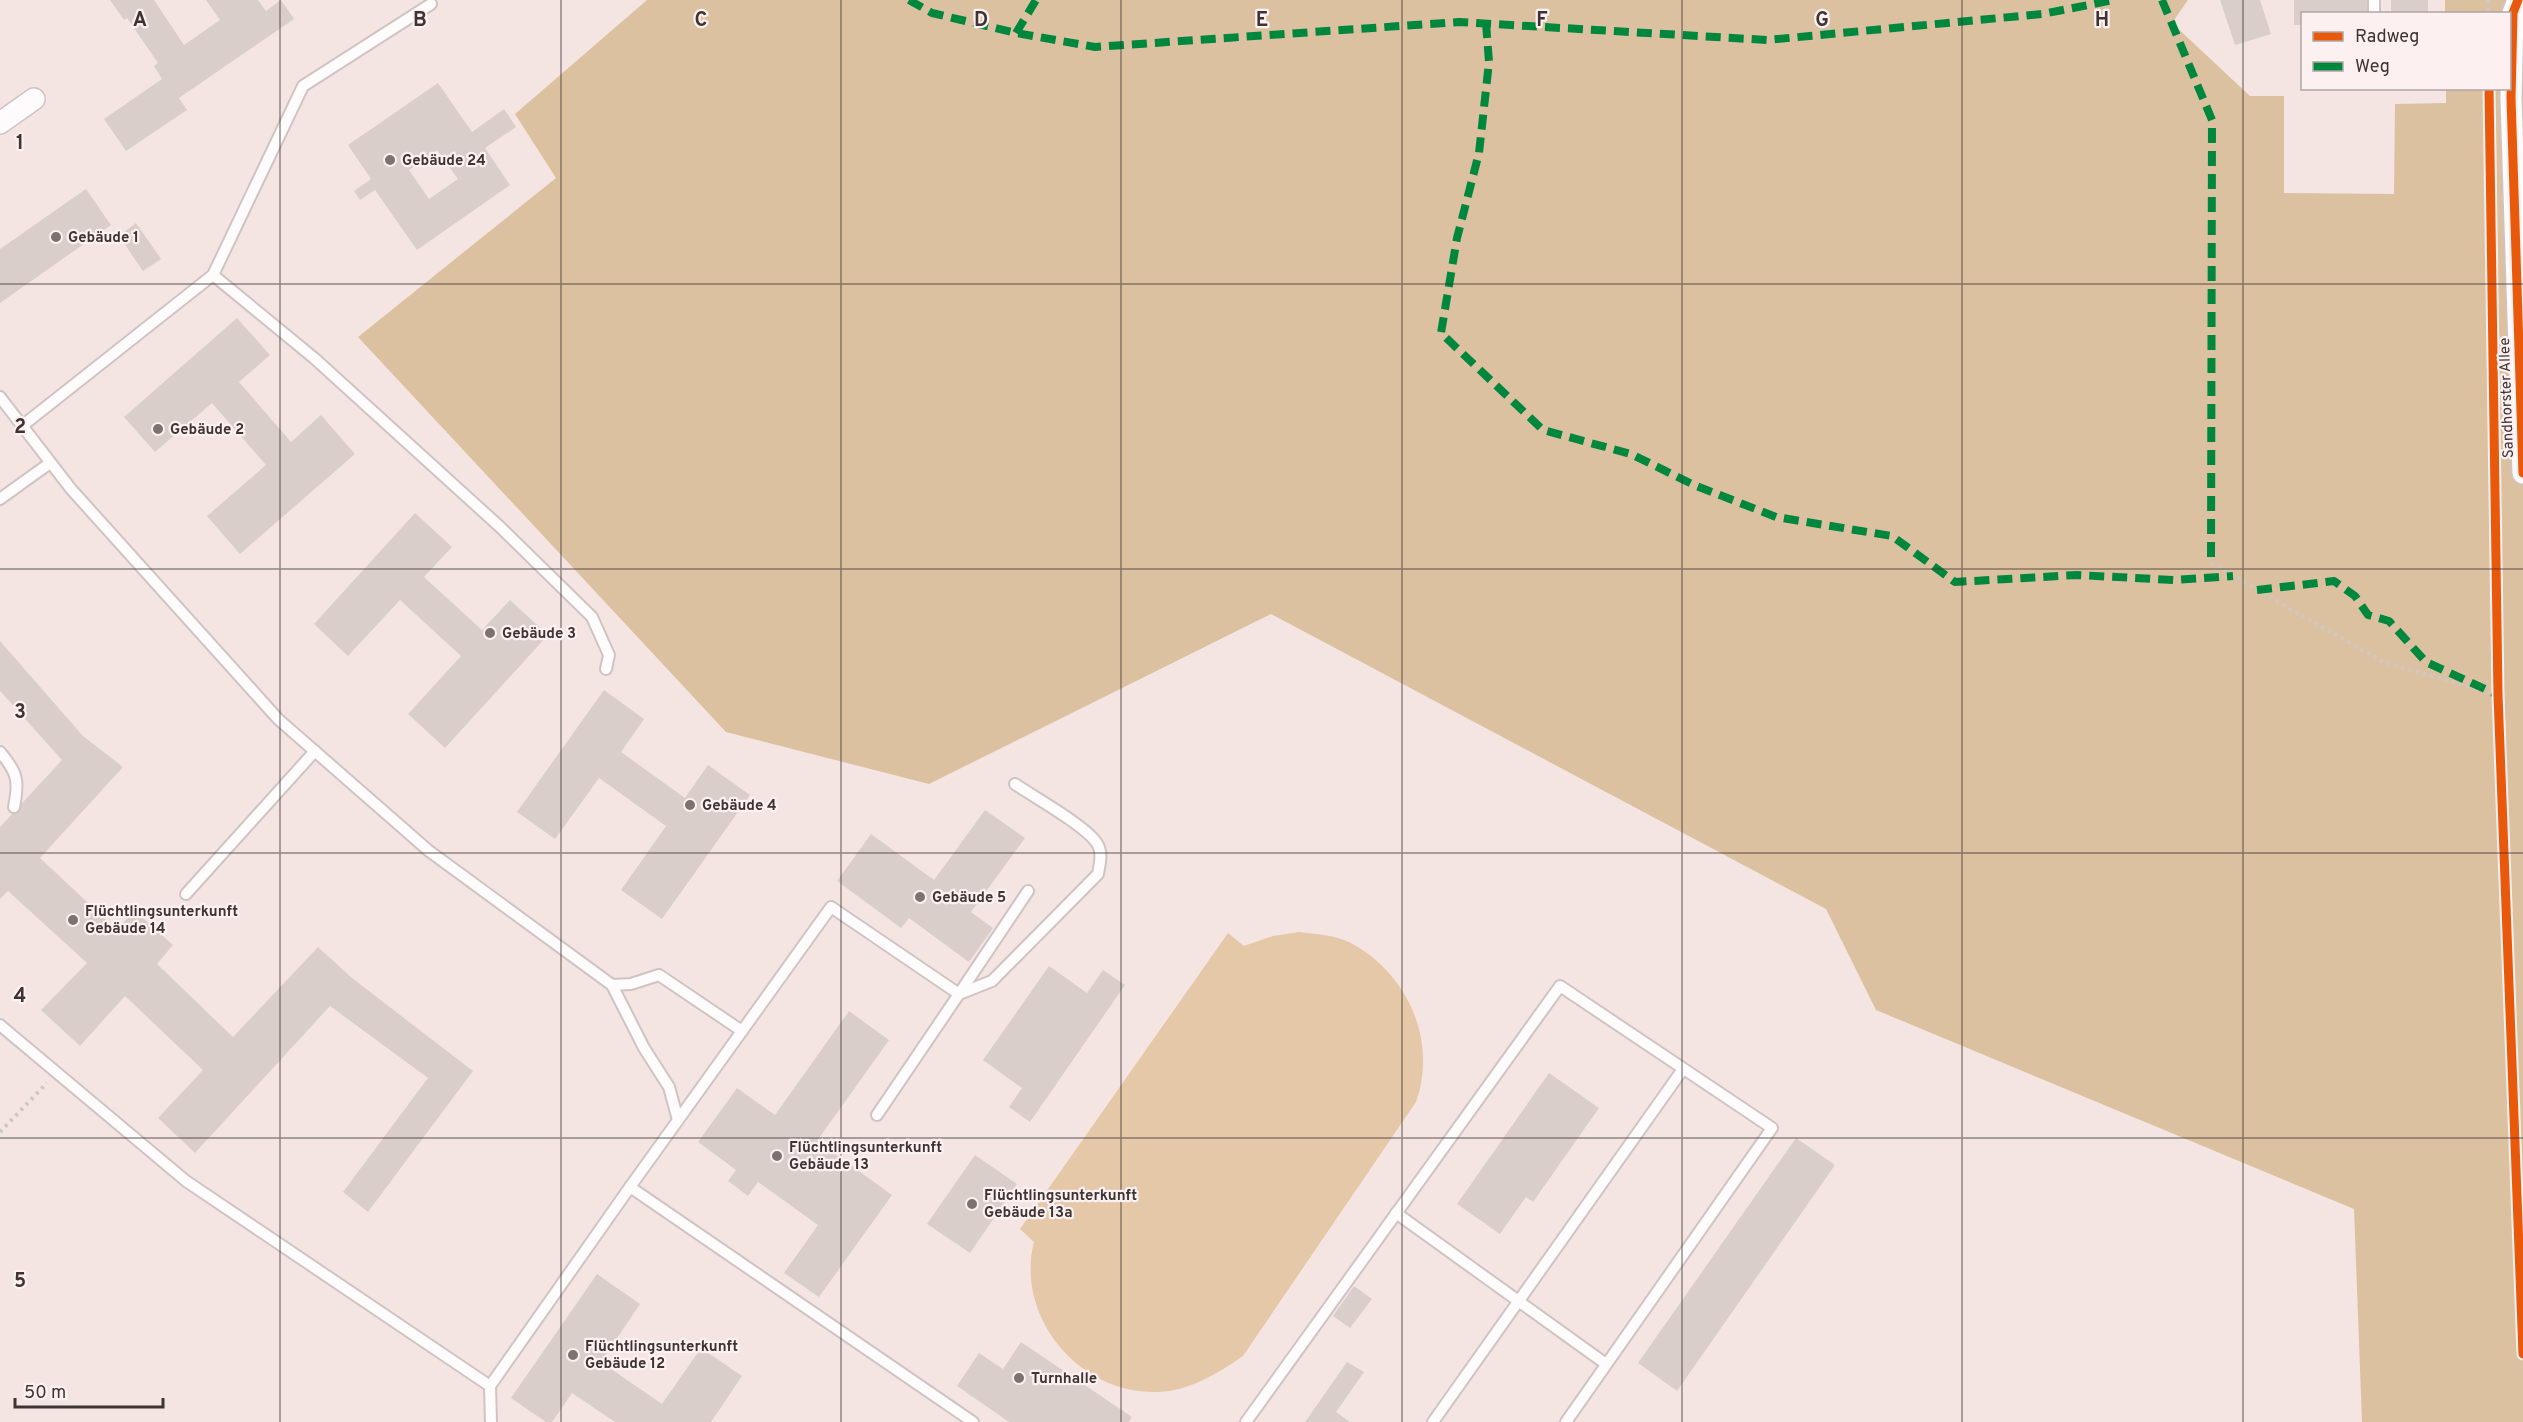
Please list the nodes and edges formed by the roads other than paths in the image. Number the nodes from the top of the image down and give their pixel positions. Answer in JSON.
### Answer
{"nodes":[{"id":1,"x":2518,"y":0,"type":"edge"},
{"id":2,"x":431,"y":4,"type":"dead end"},
{"id":3,"x":34,"y":99,"type":"dead end"},
{"id":4,"x":0,"y":123,"type":"edge"},
{"id":5,"x":213,"y":275,"type":"junction"},
{"id":6,"x":0,"y":397,"type":"edge"},
{"id":7,"x":22,"y":426,"type":"junction"},
{"id":8,"x":50,"y":463,"type":"junction"},
{"id":9,"x":2523,"y":473,"type":"edge"},
{"id":10,"x":0,"y":499,"type":"edge"},
{"id":11,"x":606,"y":669,"type":"dead end"},
{"id":12,"x":0,"y":752,"type":"edge"},
{"id":13,"x":315,"y":752,"type":"junction"},
{"id":14,"x":1015,"y":784,"type":"dead end"},
{"id":15,"x":14,"y":807,"type":"dead end"},
{"id":16,"x":1028,"y":891,"type":"dead end"},
{"id":17,"x":186,"y":894,"type":"dead end"},
{"id":18,"x":612,"y":985,"type":"junction"},
{"id":19,"x":959,"y":994,"type":"junction"},
{"id":20,"x":0,"y":1025,"type":"edge"},
{"id":21,"x":742,"y":1030,"type":"junction"},
{"id":22,"x":1683,"y":1069,"type":"junction"},
{"id":23,"x":877,"y":1115,"type":"dead end"},
{"id":24,"x":678,"y":1120,"type":"junction"},
{"id":25,"x":630,"y":1187,"type":"junction"},
{"id":26,"x":1396,"y":1213,"type":"junction"},
{"id":27,"x":1517,"y":1300,"type":"junction"},
{"id":28,"x":1606,"y":1364,"type":"junction"},
{"id":29,"x":490,"y":1386,"type":"junction"},
{"id":30,"x":491,"y":1422,"type":"edge"},
{"id":31,"x":973,"y":1422,"type":"edge"},
{"id":32,"x":1246,"y":1422,"type":"edge"},
{"id":33,"x":1433,"y":1422,"type":"edge"},
{"id":34,"x":1566,"y":1422,"type":"edge"}],
"edges":[{"from":1,"to":9,"type":"street","name":"Sandhorster Allee"},
{"from":2,"to":5,"type":"lane"},
{"from":3,"to":4,"type":"street"},
{"from":5,"to":7,"type":"lane"},
{"from":5,"to":11,"type":"lane"},
{"from":6,"to":7,"type":"lane"},
{"from":7,"to":8,"type":"lane"},
{"from":8,"to":10,"type":"lane"},
{"from":8,"to":13,"type":"lane"},
{"from":12,"to":15,"type":"lane"},
{"from":13,"to":17,"type":"lane"},
{"from":13,"to":18,"type":"lane"},
{"from":14,"to":19,"type":"lane"},
{"from":16,"to":19,"type":"lane"},
{"from":18,"to":21,"type":"lane"},
{"from":18,"to":24,"type":"lane"},
{"from":19,"to":21,"type":"lane"},
{"from":19,"to":23,"type":"lane"},
{"from":20,"to":29,"type":"lane"},
{"from":21,"to":24,"type":"lane"},
{"from":22,"to":26,"type":"lane"},
{"from":22,"to":27,"type":"lane"},
{"from":22,"to":28,"type":"lane"},
{"from":24,"to":25,"type":"lane"},
{"from":25,"to":29,"type":"lane"},
{"from":25,"to":31,"type":"lane"},
{"from":26,"to":27,"type":"lane"},
{"from":26,"to":32,"type":"lane"},
{"from":27,"to":28,"type":"lane"},
{"from":27,"to":33,"type":"lane"},
{"from":28,"to":34,"type":"lane"},
{"from":29,"to":30,"type":"lane"}]}
